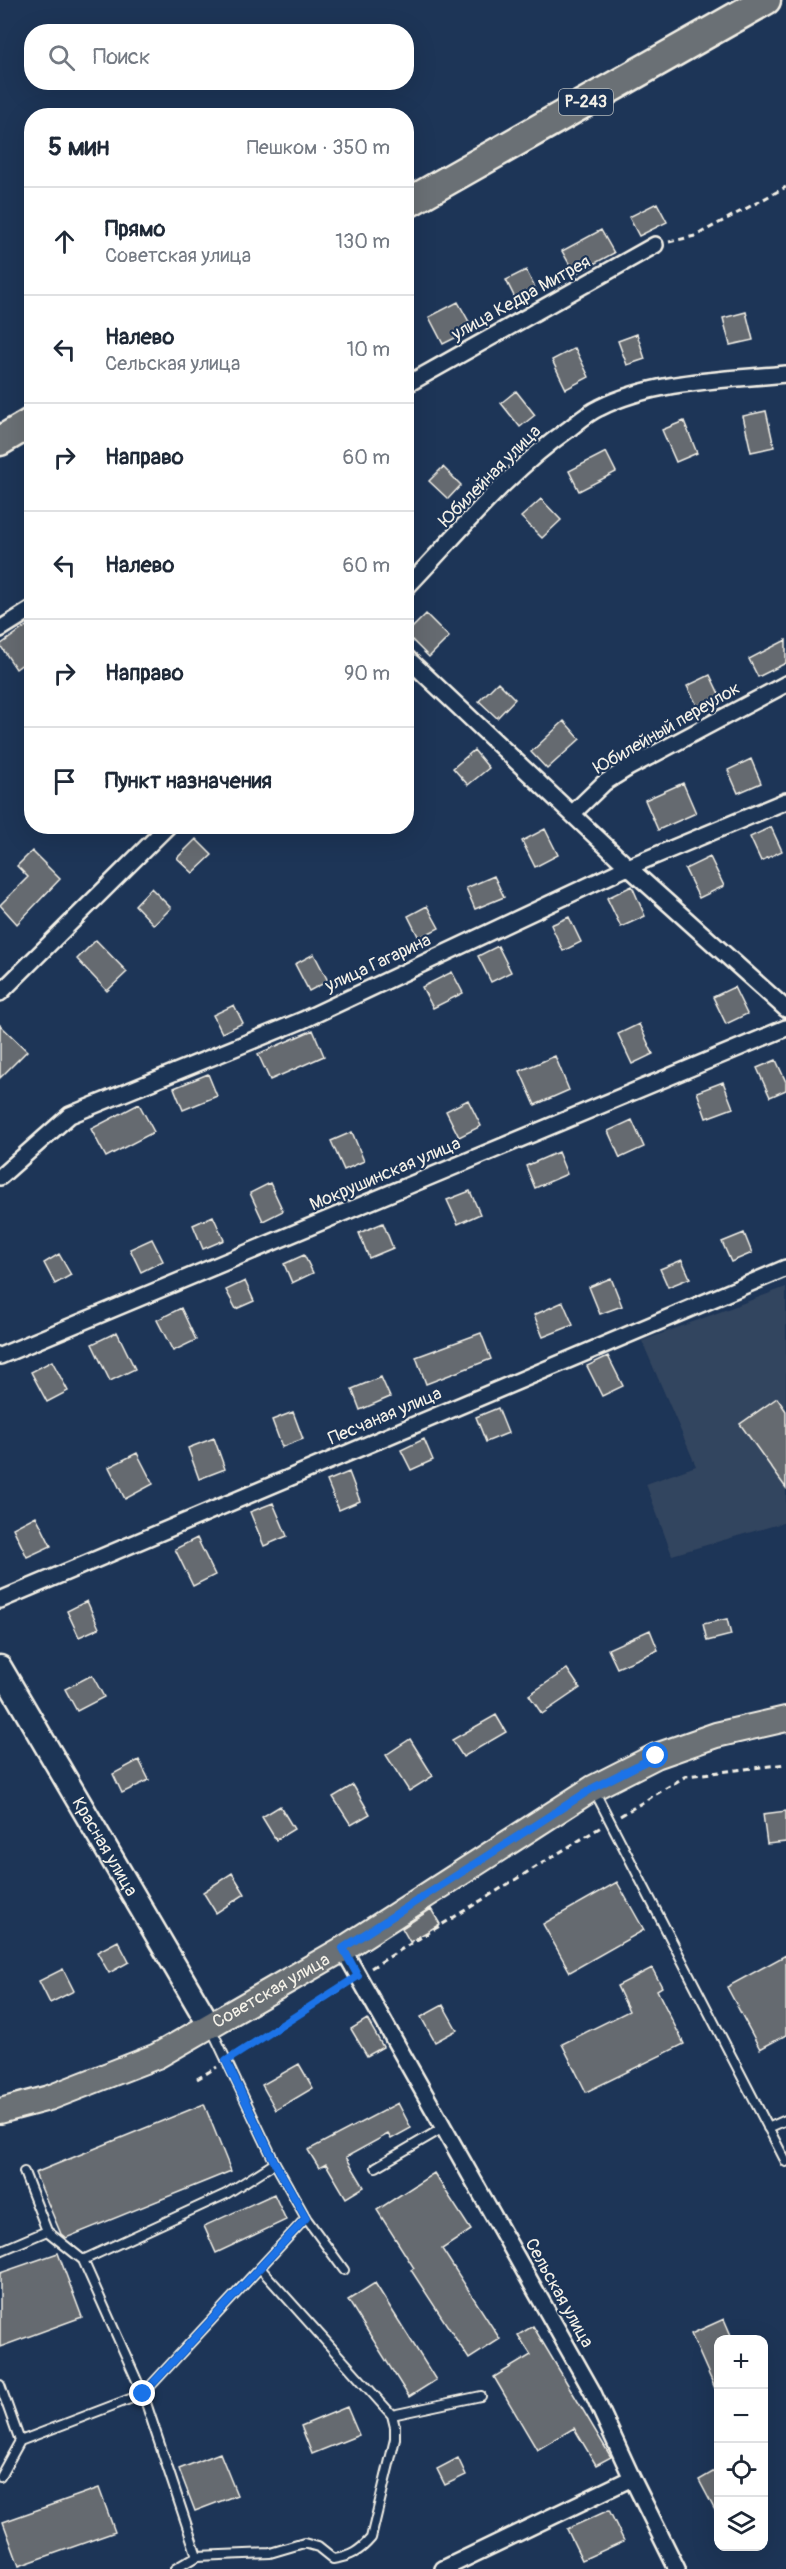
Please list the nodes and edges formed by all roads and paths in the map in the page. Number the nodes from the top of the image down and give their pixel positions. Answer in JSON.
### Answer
{"nodes":[{"id":1,"x":766,"y":0,"type":"edge"},
{"id":2,"x":786,"y":187,"type":"edge"},
{"id":3,"x":414,"y":199,"type":"edge"},
{"id":4,"x":655,"y":245,"type":"joint"},
{"id":5,"x":786,"y":374,"type":"edge"},
{"id":6,"x":414,"y":381,"type":"edge"},
{"id":7,"x":24,"y":427,"type":"edge"},
{"id":8,"x":0,"y":441,"type":"edge"},
{"id":9,"x":414,"y":580,"type":"edge"},
{"id":10,"x":24,"y":614,"type":"edge"},
{"id":11,"x":0,"y":628,"type":"edge"},
{"id":12,"x":414,"y":665,"type":"edge"},
{"id":13,"x":786,"y":684,"type":"edge"},
{"id":14,"x":786,"y":801,"type":"edge"},
{"id":15,"x":572,"y":814,"type":"junction"},
{"id":16,"x":160,"y":834,"type":"edge"},
{"id":17,"x":628,"y":867,"type":"junction"},
{"id":18,"x":0,"y":993,"type":"edge"},
{"id":19,"x":786,"y":1009,"type":"edge"},
{"id":20,"x":786,"y":1028,"type":"edge"},
{"id":21,"x":0,"y":1177,"type":"edge"},
{"id":22,"x":786,"y":1268,"type":"edge"},
{"id":23,"x":0,"y":1356,"type":"edge"},
{"id":24,"x":0,"y":1600,"type":"edge"},
{"id":25,"x":0,"y":1667,"type":"edge"},
{"id":26,"x":786,"y":1719,"type":"edge"},
{"id":27,"x":786,"y":1764,"type":"edge"},
{"id":28,"x":593,"y":1788,"type":"junction"},
{"id":29,"x":610,"y":1822,"type":"junction"},
{"id":30,"x":343,"y":1948,"type":"junction"},
{"id":31,"x":358,"y":1976,"type":"junction"},
{"id":32,"x":210,"y":2026,"type":"junction"},
{"id":33,"x":226,"y":2061,"type":"junction"},
{"id":34,"x":197,"y":2079,"type":"dead end"},
{"id":35,"x":0,"y":2111,"type":"edge"},
{"id":36,"x":786,"y":2120,"type":"edge"},
{"id":37,"x":443,"y":2127,"type":"junction"},
{"id":38,"x":768,"y":2128,"type":"junction"},
{"id":39,"x":786,"y":2162,"type":"edge"},
{"id":40,"x":275,"y":2163,"type":"junction"},
{"id":41,"x":376,"y":2167,"type":"dead end"},
{"id":42,"x":24,"y":2172,"type":"dead end"},
{"id":43,"x":306,"y":2218,"type":"junction"},
{"id":44,"x":47,"y":2231,"type":"junction"},
{"id":45,"x":0,"y":2251,"type":"edge"},
{"id":46,"x":83,"y":2260,"type":"junction"},
{"id":47,"x":260,"y":2268,"type":"junction"},
{"id":48,"x":344,"y":2270,"type":"dead end"},
{"id":49,"x":0,"y":2385,"type":"edge"},
{"id":50,"x":143,"y":2394,"type":"junction"},
{"id":51,"x":481,"y":2396,"type":"dead end"},
{"id":52,"x":392,"y":2415,"type":"junction"},
{"id":53,"x":20,"y":2441,"type":"junction"},
{"id":54,"x":0,"y":2477,"type":"edge"},
{"id":55,"x":632,"y":2478,"type":"junction"},
{"id":56,"x":197,"y":2556,"type":"junction"},
{"id":57,"x":175,"y":2569,"type":"edge"},
{"id":58,"x":443,"y":2569,"type":"edge"},
{"id":59,"x":677,"y":2569,"type":"edge"}],
"edges":[{"from":1,"to":3,"type":"highway","number":"Р-243"},
{"from":2,"to":4,"type":"path"},
{"from":4,"to":6,"type":"street","name":"улица Кедра Митрея"},
{"from":5,"to":9,"type":"street","name":"Юбилейная улица"},
{"from":7,"to":8,"type":"highway"},
{"from":10,"to":11,"type":"street"},
{"from":12,"to":15,"type":"street"},
{"from":13,"to":15,"type":"street","name":"Юбилейный переулок"},
{"from":14,"to":17,"type":"street","name":"улица Гагарина"},
{"from":15,"to":17,"type":"street"},
{"from":16,"to":18,"type":"street"},
{"from":17,"to":19,"type":"street"},
{"from":17,"to":21,"type":"street","name":"улица Гагарина"},
{"from":20,"to":23,"type":"street","name":"Мокрушинская улица"},
{"from":22,"to":24,"type":"street","name":"Песчаная улица"},
{"from":25,"to":32,"type":"street","name":"Красная улица"},
{"from":26,"to":28,"type":"main road","name":"Советская улица"},
{"from":27,"to":29,"type":"path"},
{"from":28,"to":29,"type":"lane"},
{"from":28,"to":30,"type":"main road","name":"Советская улица"},
{"from":29,"to":31,"type":"path"},
{"from":29,"to":38,"type":"lane"},
{"from":30,"to":31,"type":"street","name":"Сельская улица"},
{"from":30,"to":32,"type":"main road","name":"Советская улица"},
{"from":31,"to":33,"type":"path"},
{"from":31,"to":37,"type":"street","name":"Сельская улица"},
{"from":32,"to":33,"type":"lane"},
{"from":32,"to":35,"type":"main road","name":"Советская улица"},
{"from":33,"to":34,"type":"path"},
{"from":33,"to":40,"type":"lane"},
{"from":36,"to":38,"type":"lane"},
{"from":37,"to":41,"type":"lane"},
{"from":37,"to":55,"type":"street","name":"Сельская улица"},
{"from":38,"to":39,"type":"lane"},
{"from":40,"to":43,"type":"lane"},
{"from":40,"to":46,"type":"lane"},
{"from":42,"to":44,"type":"lane"},
{"from":43,"to":47,"type":"lane"},
{"from":43,"to":48,"type":"lane"},
{"from":44,"to":45,"type":"lane"},
{"from":44,"to":46,"type":"lane"},
{"from":46,"to":50,"type":"lane"},
{"from":47,"to":50,"type":"lane"},
{"from":47,"to":52,"type":"lane"},
{"from":49,"to":53,"type":"lane"},
{"from":50,"to":53,"type":"lane"},
{"from":50,"to":56,"type":"lane"},
{"from":51,"to":52,"type":"lane"},
{"from":52,"to":56,"type":"lane"},
{"from":53,"to":54,"type":"lane"},
{"from":55,"to":58,"type":"street"},
{"from":55,"to":59,"type":"street","name":"Сельская улица"},
{"from":56,"to":57,"type":"lane"}]}
